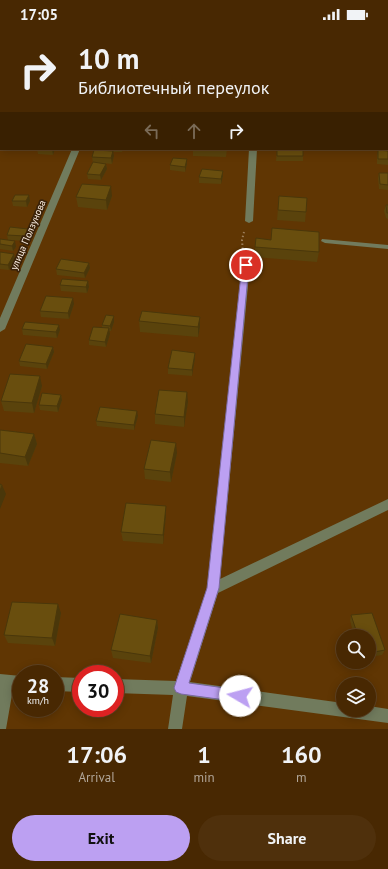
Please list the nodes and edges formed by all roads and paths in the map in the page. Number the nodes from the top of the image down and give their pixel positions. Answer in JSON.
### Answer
{"nodes":[{"id":1,"x":76,"y":150,"type":"edge"},
{"id":2,"x":253,"y":150,"type":"edge"},
{"id":3,"x":249,"y":220,"type":"joint"},
{"id":4,"x":325,"y":241,"type":"dead end"},
{"id":5,"x":388,"y":246,"type":"edge"},
{"id":6,"x":246,"y":265,"type":"joint"},
{"id":7,"x":0,"y":329,"type":"edge"},
{"id":8,"x":388,"y":504,"type":"edge"},
{"id":9,"x":213,"y":588,"type":"junction"},
{"id":10,"x":9,"y":682,"type":"edge"},
{"id":11,"x":124,"y":686,"type":"edge"},
{"id":12,"x":181,"y":688,"type":"junction"},
{"id":13,"x":388,"y":716,"type":"edge"},
{"id":14,"x":0,"y":727,"type":"edge"},
{"id":15,"x":175,"y":729,"type":"edge"}],
"edges":[{"from":1,"to":7,"type":"street","name":"улица Ползунова"},
{"from":2,"to":3,"type":"street"},
{"from":3,"to":6,"type":"path"},
{"from":4,"to":5,"type":"lane"},
{"from":6,"to":9,"type":"street"},
{"from":8,"to":9,"type":"street"},
{"from":9,"to":12,"type":"street"},
{"from":10,"to":14,"type":"street"},
{"from":11,"to":12,"type":"street"},
{"from":12,"to":13,"type":"street"},
{"from":12,"to":15,"type":"street"}]}
